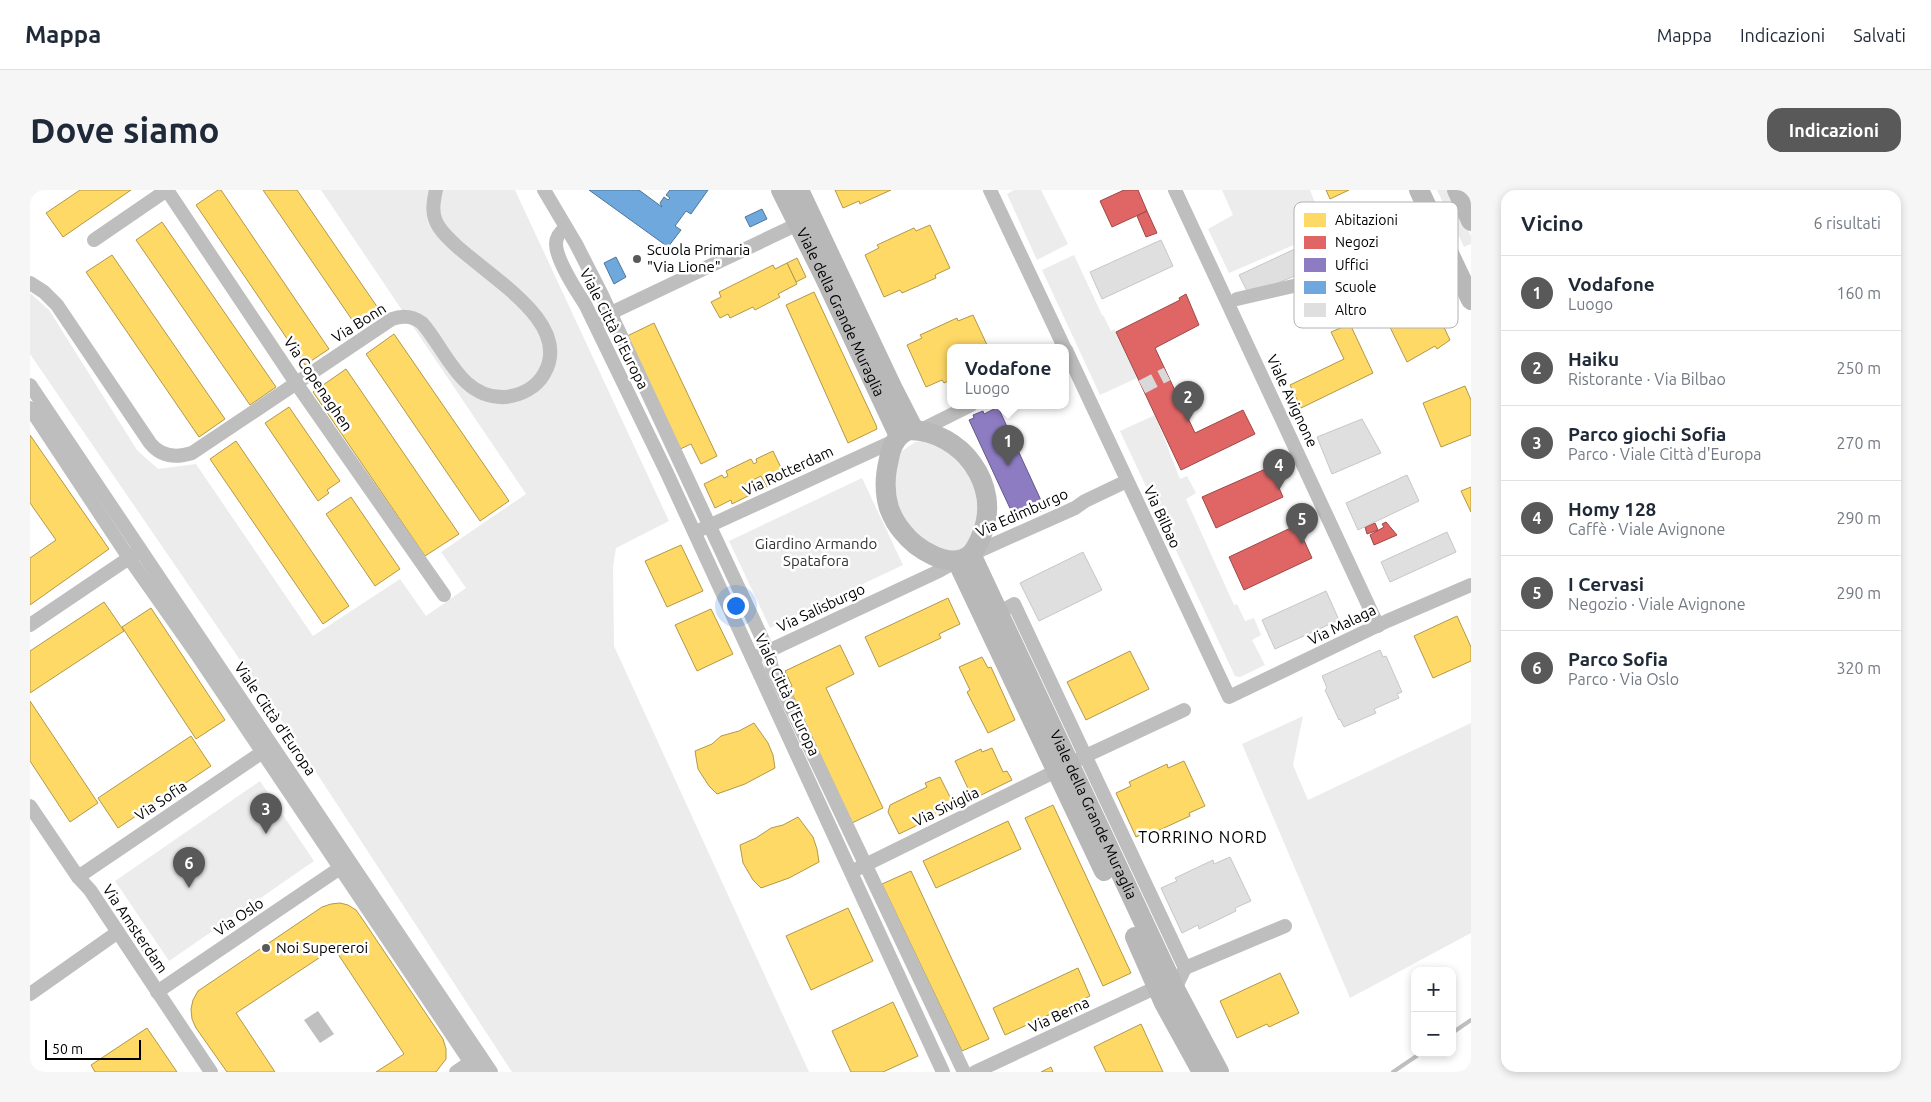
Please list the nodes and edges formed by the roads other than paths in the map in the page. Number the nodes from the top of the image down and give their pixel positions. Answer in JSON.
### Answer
{"nodes":[{"id":1,"x":167,"y":190,"type":"edge"},
{"id":2,"x":436,"y":190,"type":"edge"},
{"id":3,"x":544,"y":190,"type":"edge"},
{"id":4,"x":780,"y":190,"type":"edge"},
{"id":5,"x":799,"y":190,"type":"edge"},
{"id":6,"x":990,"y":190,"type":"edge"},
{"id":7,"x":1175,"y":190,"type":"edge"},
{"id":8,"x":1419,"y":190,"type":"edge"},
{"id":9,"x":1457,"y":190,"type":"edge"},
{"id":10,"x":1425,"y":202,"type":"edge"},
{"id":11,"x":1471,"y":221,"type":"edge"},
{"id":12,"x":798,"y":224,"type":"junction"},
{"id":13,"x":566,"y":228,"type":"junction"},
{"id":14,"x":94,"y":240,"type":"dead end"},
{"id":15,"x":1458,"y":272,"type":"edge"},
{"id":16,"x":30,"y":283,"type":"edge"},
{"id":17,"x":1294,"y":286,"type":"edge"},
{"id":18,"x":1237,"y":299,"type":"dead end"},
{"id":19,"x":1471,"y":300,"type":"edge"},
{"id":20,"x":612,"y":317,"type":"junction"},
{"id":21,"x":594,"y":321,"type":"junction"},
{"id":22,"x":1061,"y":344,"type":"edge"},
{"id":23,"x":1069,"y":360,"type":"edge"},
{"id":24,"x":296,"y":383,"type":"junction"},
{"id":25,"x":30,"y":385,"type":"edge"},
{"id":26,"x":30,"y":408,"type":"edge"},
{"id":27,"x":962,"y":409,"type":"edge"},
{"id":28,"x":907,"y":434,"type":"junction"},
{"id":29,"x":1127,"y":481,"type":"junction"},
{"id":30,"x":709,"y":526,"type":"junction"},
{"id":31,"x":694,"y":533,"type":"junction"},
{"id":32,"x":135,"y":554,"type":"junction"},
{"id":33,"x":964,"y":557,"type":"junction"},
{"id":34,"x":1468,"y":589,"type":"edge"},
{"id":35,"x":444,"y":595,"type":"dead end"},
{"id":36,"x":30,"y":625,"type":"edge"},
{"id":37,"x":1378,"y":626,"type":"junction"},
{"id":38,"x":768,"y":651,"type":"junction"},
{"id":39,"x":752,"y":658,"type":"junction"},
{"id":40,"x":1229,"y":697,"type":"joint"},
{"id":41,"x":1184,"y":710,"type":"dead end"},
{"id":42,"x":267,"y":749,"type":"junction"},
{"id":43,"x":1071,"y":763,"type":"junction"},
{"id":44,"x":30,"y":806,"type":"edge"},
{"id":45,"x":344,"y":865,"type":"junction"},
{"id":46,"x":865,"y":865,"type":"junction"},
{"id":47,"x":850,"y":872,"type":"junction"},
{"id":48,"x":78,"y":877,"type":"junction"},
{"id":49,"x":1285,"y":926,"type":"dead end"},
{"id":50,"x":118,"y":932,"type":"junction"},
{"id":51,"x":1185,"y":968,"type":"junction"},
{"id":52,"x":1166,"y":988,"type":"junction"},
{"id":53,"x":157,"y":992,"type":"junction"},
{"id":54,"x":30,"y":994,"type":"edge"},
{"id":55,"x":476,"y":1063,"type":"edge"},
{"id":56,"x":211,"y":1072,"type":"edge"},
{"id":57,"x":456,"y":1072,"type":"edge"},
{"id":58,"x":491,"y":1072,"type":"edge"},
{"id":59,"x":943,"y":1072,"type":"edge"},
{"id":60,"x":964,"y":1072,"type":"edge"},
{"id":61,"x":975,"y":1072,"type":"edge"},
{"id":62,"x":1202,"y":1072,"type":"edge"},
{"id":63,"x":1219,"y":1072,"type":"edge"}],
"edges":[{"from":1,"to":14,"type":"street"},
{"from":1,"to":24,"type":"street","name":"Via Copenaghen"},
{"from":2,"to":24,"type":"street","name":"Via Bonn"},
{"from":3,"to":13,"type":"street","name":"Viale Città d'Europa"},
{"from":4,"to":12,"type":"street","name":"Viale della Grande Muraglia"},
{"from":5,"to":28,"type":"street","name":"Viale della Grande Muraglia"},
{"from":6,"to":22,"type":"street","name":"Via Bilbao"},
{"from":7,"to":37,"type":"street","name":"Viale Avignone"},
{"from":8,"to":10,"type":"street"},
{"from":9,"to":11,"type":"street"},
{"from":12,"to":20,"type":"street"},
{"from":12,"to":28,"type":"street","name":"Viale della Grande Muraglia"},
{"from":13,"to":20,"type":"street","name":"Viale Città d'Europa"},
{"from":13,"to":21,"type":"street","name":"Viale Città d'Europa"},
{"from":15,"to":19,"type":"street"},
{"from":16,"to":24,"type":"street","name":"Via Bonn"},
{"from":17,"to":18,"type":"street"},
{"from":20,"to":21,"type":"street"},
{"from":20,"to":30,"type":"street","name":"Viale Città d'Europa"},
{"from":21,"to":31,"type":"street","name":"Viale Città d'Europa"},
{"from":23,"to":29,"type":"street","name":"Via Bilbao"},
{"from":24,"to":35,"type":"street","name":"Via Copenaghen"},
{"from":25,"to":32,"type":"street","name":"Viale Città d'Europa"},
{"from":26,"to":32,"type":"street","name":"Viale Città d'Europa"},
{"from":27,"to":28,"type":"street"},
{"from":28,"to":30,"type":"street","name":"Via Rotterdam"},
{"from":28,"to":33,"type":"street"},
{"from":28,"to":33,"type":"street"},
{"from":29,"to":33,"type":"street","name":"Via Edimburgo"},
{"from":29,"to":40,"type":"street","name":"Via Bilbao"},
{"from":30,"to":31,"type":"street","name":"Via Rotterdam"},
{"from":30,"to":38,"type":"street","name":"Viale Città d'Europa"},
{"from":31,"to":39,"type":"street","name":"Viale Città d'Europa"},
{"from":32,"to":36,"type":"street"},
{"from":32,"to":42,"type":"street","name":"Viale Città d'Europa"},
{"from":33,"to":38,"type":"street","name":"Via Salisburgo"},
{"from":33,"to":43,"type":"street","name":"Viale della Grande Muraglia"},
{"from":33,"to":43,"type":"street","name":"Viale della Grande Muraglia"},
{"from":34,"to":37,"type":"street","name":"Via Malaga"},
{"from":37,"to":40,"type":"street","name":"Via Malaga"},
{"from":38,"to":39,"type":"street","name":"Via Salisburgo"},
{"from":38,"to":46,"type":"street","name":"Viale Città d'Europa"},
{"from":39,"to":47,"type":"street","name":"Viale Città d'Europa"},
{"from":41,"to":43,"type":"street","name":"Via Siviglia"},
{"from":42,"to":45,"type":"street","name":"Viale Città d'Europa"},
{"from":42,"to":48,"type":"street","name":"Via Sofia"},
{"from":43,"to":46,"type":"street","name":"Via Siviglia"},
{"from":43,"to":51,"type":"street"},
{"from":43,"to":52,"type":"street","name":"Viale della Grande Muraglia"},
{"from":44,"to":48,"type":"street","name":"Via Amsterdam"},
{"from":45,"to":53,"type":"street","name":"Via Oslo"},
{"from":45,"to":55,"type":"street","name":"Viale Città d'Europa"},
{"from":46,"to":47,"type":"street","name":"Via Siviglia"},
{"from":46,"to":60,"type":"street","name":"Viale Città d'Europa"},
{"from":47,"to":59,"type":"street","name":"Viale Città d'Europa"},
{"from":48,"to":50,"type":"street","name":"Via Amsterdam"},
{"from":49,"to":51,"type":"street"},
{"from":50,"to":53,"type":"street","name":"Via Amsterdam"},
{"from":50,"to":54,"type":"street"},
{"from":51,"to":52,"type":"street"},
{"from":52,"to":61,"type":"street","name":"Via Berna"},
{"from":52,"to":62,"type":"street","name":"Viale della Grande Muraglia"},
{"from":52,"to":63,"type":"street","name":"Viale della Grande Muraglia"},
{"from":53,"to":56,"type":"street","name":"Via Amsterdam"},
{"from":55,"to":57,"type":"street"},
{"from":55,"to":58,"type":"street","name":"Viale Città d'Europa"}]}
